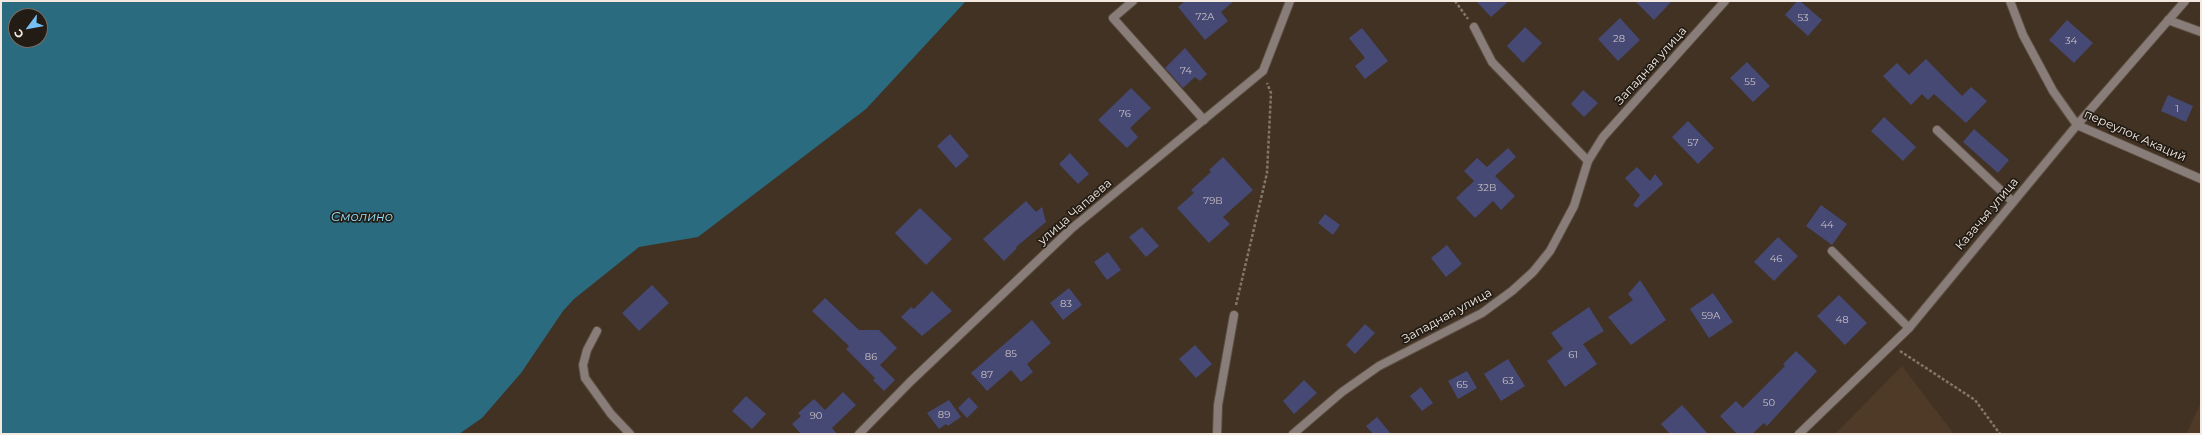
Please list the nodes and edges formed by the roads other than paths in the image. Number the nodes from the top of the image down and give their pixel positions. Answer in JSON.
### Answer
{"nodes":[{"id":1,"x":1133,"y":1,"type":"edge"},
{"id":2,"x":1290,"y":1,"type":"edge"},
{"id":3,"x":1724,"y":1,"type":"edge"},
{"id":4,"x":2010,"y":1,"type":"edge"},
{"id":5,"x":2185,"y":1,"type":"edge"},
{"id":6,"x":2168,"y":20,"type":"junction"},
{"id":7,"x":1474,"y":27,"type":"road end"},
{"id":8,"x":2201,"y":32,"type":"edge"},
{"id":9,"x":1204,"y":120,"type":"junction"},
{"id":10,"x":2077,"y":125,"type":"junction"},
{"id":11,"x":1937,"y":130,"type":"dead end"},
{"id":12,"x":1588,"y":161,"type":"junction"},
{"id":13,"x":2201,"y":179,"type":"edge"},
{"id":14,"x":2013,"y":202,"type":"junction"},
{"id":15,"x":1832,"y":251,"type":"dead end"},
{"id":16,"x":1234,"y":315,"type":"road end"},
{"id":17,"x":1909,"y":328,"type":"junction"},
{"id":18,"x":597,"y":331,"type":"dead end"},
{"id":19,"x":630,"y":434,"type":"edge"},
{"id":20,"x":859,"y":434,"type":"edge"},
{"id":21,"x":1218,"y":434,"type":"edge"},
{"id":22,"x":1293,"y":434,"type":"edge"},
{"id":23,"x":1799,"y":434,"type":"edge"}],
"edges":[{"from":1,"to":9,"type":"street"},
{"from":2,"to":9,"type":"street","name":"улица Чапаева"},
{"from":3,"to":12,"type":"street","name":"Западная улица"},
{"from":4,"to":10,"type":"street","name":"переулок Акаций"},
{"from":5,"to":6,"type":"street","name":"Казачья улица"},
{"from":6,"to":8,"type":"street"},
{"from":6,"to":10,"type":"street","name":"Казачья улица"},
{"from":7,"to":12,"type":"street"},
{"from":9,"to":20,"type":"street","name":"улица Чапаева"},
{"from":10,"to":13,"type":"street","name":"переулок Акаций"},
{"from":10,"to":14,"type":"street","name":"Казачья улица"},
{"from":11,"to":14,"type":"street"},
{"from":12,"to":22,"type":"street","name":"Западная улица"},
{"from":14,"to":17,"type":"street","name":"Казачья улица"},
{"from":15,"to":17,"type":"street"},
{"from":16,"to":21,"type":"street"},
{"from":17,"to":23,"type":"street","name":"Казачья улица"},
{"from":18,"to":19,"type":"street"}]}
